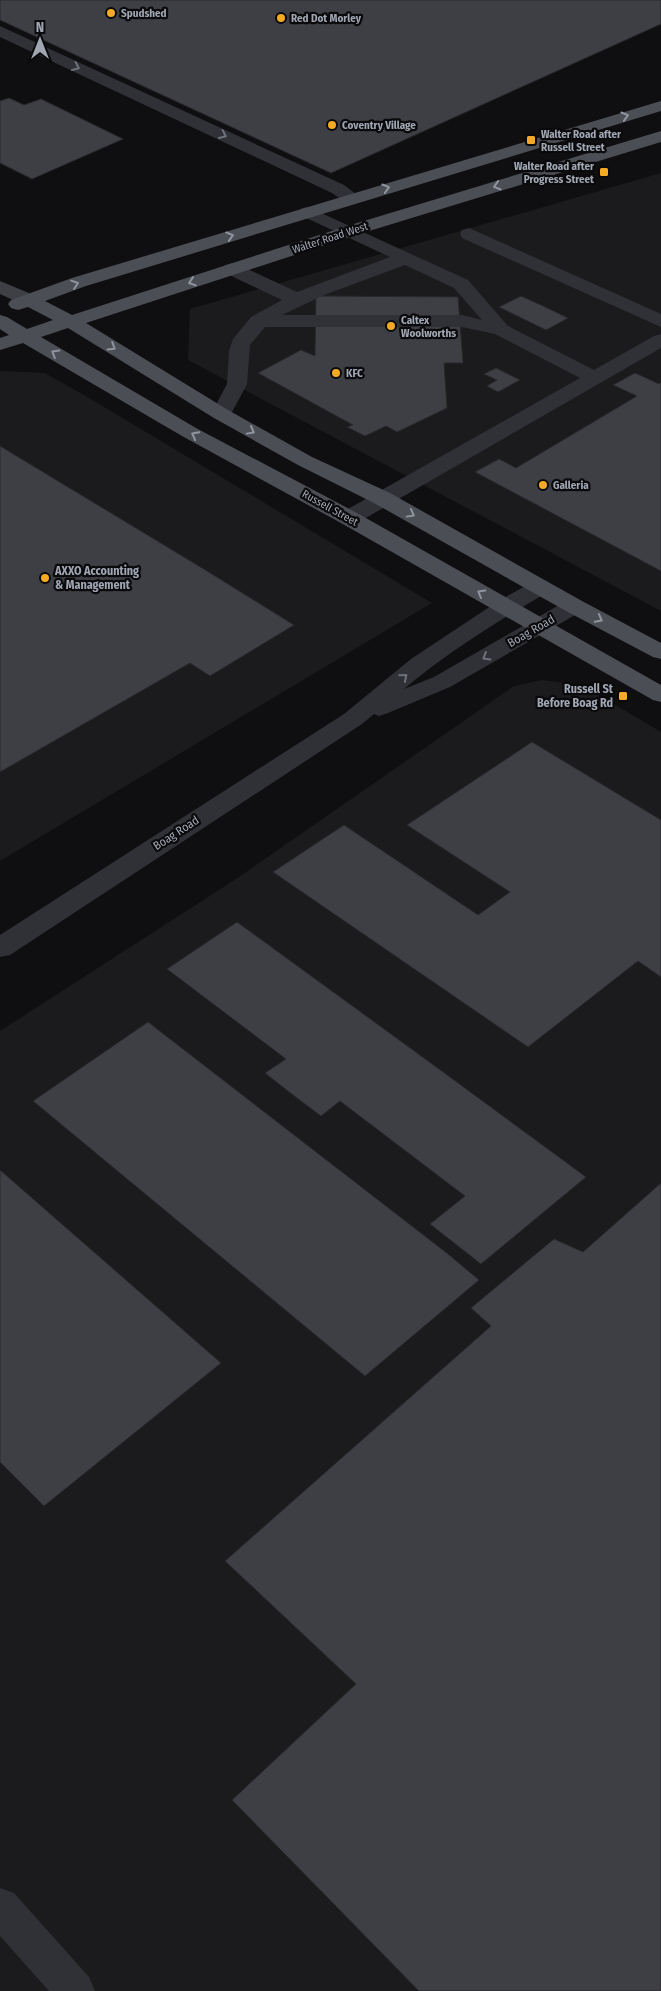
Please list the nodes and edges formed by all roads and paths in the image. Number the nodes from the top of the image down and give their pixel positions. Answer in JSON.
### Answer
{"nodes":[{"id":1,"x":0,"y":31,"type":"edge"},
{"id":2,"x":661,"y":106,"type":"edge"},
{"id":3,"x":661,"y":136,"type":"edge"},
{"id":4,"x":352,"y":198,"type":"junction"},
{"id":5,"x":308,"y":212,"type":"junction"},
{"id":6,"x":350,"y":231,"type":"junction"},
{"id":7,"x":469,"y":234,"type":"dead end"},
{"id":8,"x":406,"y":258,"type":"junction"},
{"id":9,"x":232,"y":269,"type":"junction"},
{"id":10,"x":0,"y":287,"type":"edge"},
{"id":11,"x":296,"y":299,"type":"junction"},
{"id":12,"x":29,"y":300,"type":"junction"},
{"id":13,"x":0,"y":311,"type":"edge"},
{"id":14,"x":0,"y":321,"type":"edge"},
{"id":15,"x":258,"y":321,"type":"junction"},
{"id":16,"x":661,"y":321,"type":"edge"},
{"id":17,"x":71,"y":322,"type":"junction"},
{"id":18,"x":501,"y":330,"type":"junction"},
{"id":19,"x":26,"y":336,"type":"junction"},
{"id":20,"x":661,"y":340,"type":"edge"},
{"id":21,"x":0,"y":344,"type":"edge"},
{"id":22,"x":595,"y":378,"type":"junction"},
{"id":23,"x":221,"y":414,"type":"junction"},
{"id":24,"x":382,"y":498,"type":"junction"},
{"id":25,"x":349,"y":518,"type":"junction"},
{"id":26,"x":540,"y":587,"type":"junction"},
{"id":27,"x":574,"y":606,"type":"junction"},
{"id":28,"x":504,"y":607,"type":"junction"},
{"id":29,"x":539,"y":627,"type":"junction"},
{"id":30,"x":661,"y":652,"type":"edge"},
{"id":31,"x":661,"y":694,"type":"edge"},
{"id":32,"x":353,"y":719,"type":"junction"},
{"id":33,"x":0,"y":948,"type":"edge"},
{"id":34,"x":0,"y":1907,"type":"edge"},
{"id":35,"x":75,"y":1991,"type":"edge"}],
"edges":[{"from":1,"to":4,"type":"street","one_way":true},
{"from":4,"to":2,"type":"main road","one_way":true},
{"from":3,"to":6,"type":"main road","name":"Walter Road West","one_way":true},
{"from":4,"to":5,"type":"main road"},
{"from":5,"to":6,"type":"street"},
{"from":12,"to":5,"type":"main road","one_way":true},
{"from":6,"to":8,"type":"street"},
{"from":6,"to":9,"type":"main road","name":"Walter Road West"},
{"from":7,"to":16,"type":"street"},
{"from":8,"to":11,"type":"street"},
{"from":8,"to":18,"type":"street"},
{"from":9,"to":11,"type":"street"},
{"from":9,"to":17,"type":"main road","name":"Walter Road West","one_way":true},
{"from":10,"to":12,"type":"street"},
{"from":11,"to":15,"type":"street"},
{"from":12,"to":13,"type":"main road"},
{"from":12,"to":17,"type":"main road"},
{"from":14,"to":19,"type":"main road","name":"Russell Street"},
{"from":15,"to":18,"type":"street"},
{"from":15,"to":23,"type":"street"},
{"from":17,"to":19,"type":"main road","name":"Walter Road West"},
{"from":17,"to":23,"type":"main road","one_way":true},
{"from":18,"to":22,"type":"street"},
{"from":19,"to":21,"type":"main road","name":"Walter Road West"},
{"from":25,"to":19,"type":"main road","name":"Russell Street","one_way":true},
{"from":20,"to":22,"type":"street"},
{"from":22,"to":24,"type":"street"},
{"from":23,"to":24,"type":"main road","one_way":true},
{"from":24,"to":25,"type":"street"},
{"from":24,"to":26,"type":"main road","one_way":true},
{"from":28,"to":25,"type":"main road","name":"Russell Street","one_way":true},
{"from":26,"to":27,"type":"main road"},
{"from":26,"to":28,"type":"street","name":"Boag Road"},
{"from":27,"to":29,"type":"street","name":"Boag Road"},
{"from":27,"to":30,"type":"main road","one_way":true},
{"from":28,"to":29,"type":"main road","name":"Russell Street"},
{"from":32,"to":28,"type":"street","name":"Boag Road","one_way":true},
{"from":29,"to":31,"type":"main road","name":"Russell Street"},
{"from":29,"to":32,"type":"street","name":"Boag Road","one_way":true},
{"from":32,"to":33,"type":"street","name":"Boag Road"},
{"from":34,"to":35,"type":"street"}]}
